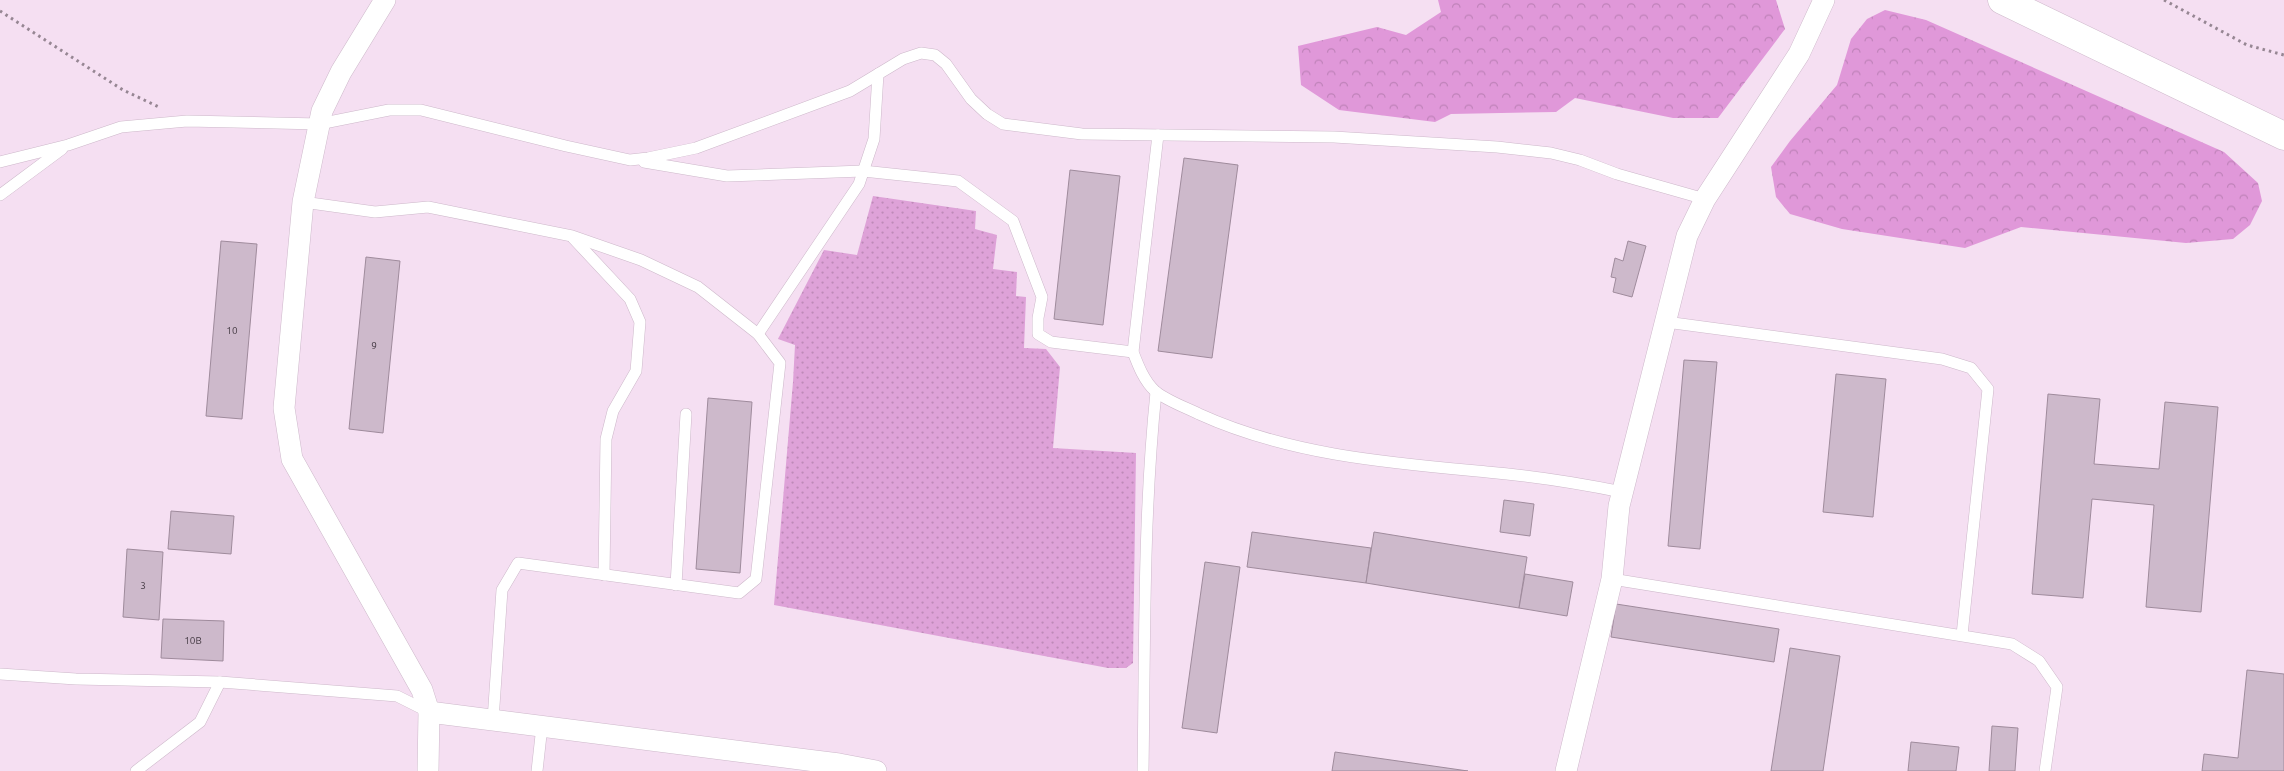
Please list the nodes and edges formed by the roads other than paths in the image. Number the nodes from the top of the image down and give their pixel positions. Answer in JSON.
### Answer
{"nodes":[{"id":1,"x":385,"y":0,"type":"edge"},
{"id":2,"x":1824,"y":0,"type":"edge"},
{"id":3,"x":2002,"y":0,"type":"edge"},
{"id":4,"x":878,"y":74,"type":"junction"},
{"id":5,"x":319,"y":124,"type":"junction"},
{"id":6,"x":1158,"y":135,"type":"junction"},
{"id":7,"x":2284,"y":136,"type":"edge"},
{"id":8,"x":68,"y":144,"type":"junction"},
{"id":9,"x":2,"y":159,"type":"edge"},
{"id":10,"x":630,"y":160,"type":"junction"},
{"id":11,"x":863,"y":172,"type":"junction"},
{"id":12,"x":0,"y":195,"type":"edge"},
{"id":13,"x":1705,"y":199,"type":"junction"},
{"id":14,"x":303,"y":202,"type":"junction"},
{"id":15,"x":572,"y":236,"type":"junction"},
{"id":16,"x":1666,"y":322,"type":"junction"},
{"id":17,"x":758,"y":334,"type":"junction"},
{"id":18,"x":1133,"y":352,"type":"junction"},
{"id":19,"x":1156,"y":392,"type":"junction"},
{"id":20,"x":686,"y":414,"type":"dead end"},
{"id":21,"x":1622,"y":492,"type":"junction"},
{"id":22,"x":604,"y":575,"type":"junction"},
{"id":23,"x":1612,"y":579,"type":"junction"},
{"id":24,"x":676,"y":585,"type":"junction"},
{"id":25,"x":1962,"y":635,"type":"junction"},
{"id":26,"x":0,"y":674,"type":"edge"},
{"id":27,"x":220,"y":682,"type":"junction"},
{"id":28,"x":429,"y":712,"type":"junction"},
{"id":29,"x":493,"y":720,"type":"junction"},
{"id":30,"x":542,"y":726,"type":"junction"},
{"id":31,"x":136,"y":771,"type":"edge"},
{"id":32,"x":428,"y":771,"type":"edge"},
{"id":33,"x":537,"y":771,"type":"edge"},
{"id":34,"x":876,"y":771,"type":"edge"},
{"id":35,"x":1143,"y":771,"type":"edge"},
{"id":36,"x":1566,"y":771,"type":"edge"},
{"id":37,"x":2045,"y":771,"type":"edge"}],
"edges":[{"from":1,"to":5,"type":"street"},
{"from":2,"to":13,"type":"street"},
{"from":3,"to":7,"type":"main road"},
{"from":4,"to":6,"type":"lane"},
{"from":4,"to":10,"type":"lane"},
{"from":4,"to":11,"type":"lane"},
{"from":5,"to":8,"type":"lane"},
{"from":5,"to":10,"type":"lane"},
{"from":5,"to":14,"type":"street"},
{"from":6,"to":13,"type":"lane"},
{"from":6,"to":18,"type":"lane"},
{"from":8,"to":9,"type":"lane"},
{"from":8,"to":12,"type":"lane"},
{"from":10,"to":11,"type":"lane"},
{"from":11,"to":17,"type":"lane"},
{"from":11,"to":18,"type":"lane"},
{"from":13,"to":16,"type":"street"},
{"from":14,"to":15,"type":"lane"},
{"from":14,"to":28,"type":"street"},
{"from":15,"to":17,"type":"lane"},
{"from":15,"to":22,"type":"lane"},
{"from":16,"to":21,"type":"street"},
{"from":16,"to":25,"type":"lane"},
{"from":17,"to":24,"type":"lane"},
{"from":18,"to":19,"type":"lane"},
{"from":19,"to":21,"type":"lane"},
{"from":19,"to":35,"type":"lane"},
{"from":20,"to":24,"type":"lane"},
{"from":21,"to":23,"type":"street"},
{"from":22,"to":24,"type":"lane"},
{"from":22,"to":29,"type":"lane"},
{"from":23,"to":25,"type":"lane"},
{"from":23,"to":36,"type":"street"},
{"from":25,"to":37,"type":"lane"},
{"from":26,"to":27,"type":"lane"},
{"from":27,"to":28,"type":"lane"},
{"from":27,"to":31,"type":"lane"},
{"from":28,"to":29,"type":"street"},
{"from":28,"to":32,"type":"street"},
{"from":29,"to":30,"type":"street"},
{"from":30,"to":33,"type":"lane"},
{"from":30,"to":34,"type":"street"}]}
